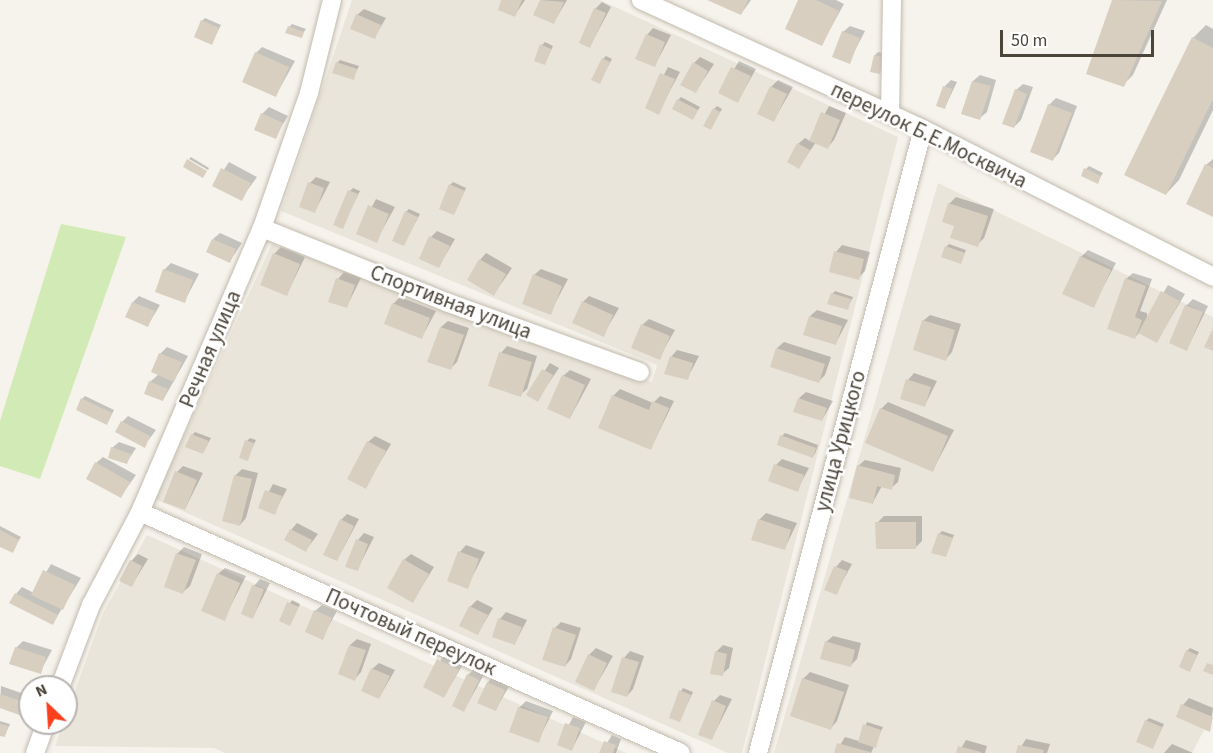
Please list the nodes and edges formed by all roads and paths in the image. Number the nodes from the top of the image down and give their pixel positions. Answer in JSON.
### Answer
{"nodes":[{"id":1,"x":332,"y":0,"type":"edge"},
{"id":2,"x":641,"y":0,"type":"edge"},
{"id":3,"x":892,"y":0,"type":"edge"},
{"id":4,"x":890,"y":115,"type":"junction"},
{"id":5,"x":923,"y":129,"type":"junction"},
{"id":6,"x":262,"y":228,"type":"junction"},
{"id":7,"x":1213,"y":277,"type":"edge"},
{"id":8,"x":640,"y":372,"type":"dead end"},
{"id":9,"x":140,"y":512,"type":"junction"},
{"id":10,"x":65,"y":675,"type":"edge"},
{"id":11,"x":42,"y":735,"type":"edge"},
{"id":12,"x":35,"y":753,"type":"edge"},
{"id":13,"x":681,"y":753,"type":"edge"},
{"id":14,"x":758,"y":753,"type":"edge"}],
"edges":[{"from":1,"to":6,"type":"street","name":"Речная улица"},
{"from":2,"to":4,"type":"street","name":"переулок Б.Е.Москвича"},
{"from":3,"to":4,"type":"street"},
{"from":4,"to":5,"type":"street","name":"переулок Б.Е.Москвича"},
{"from":5,"to":7,"type":"street","name":"переулок Б.Е.Москвича"},
{"from":5,"to":14,"type":"street","name":"улица Урицкого"},
{"from":6,"to":8,"type":"street","name":"Спортивная улица"},
{"from":6,"to":9,"type":"street","name":"Речная улица"},
{"from":9,"to":10,"type":"street","name":"Речная улица"},
{"from":9,"to":13,"type":"street","name":"Почтовый переулок"},
{"from":11,"to":12,"type":"street"}]}
